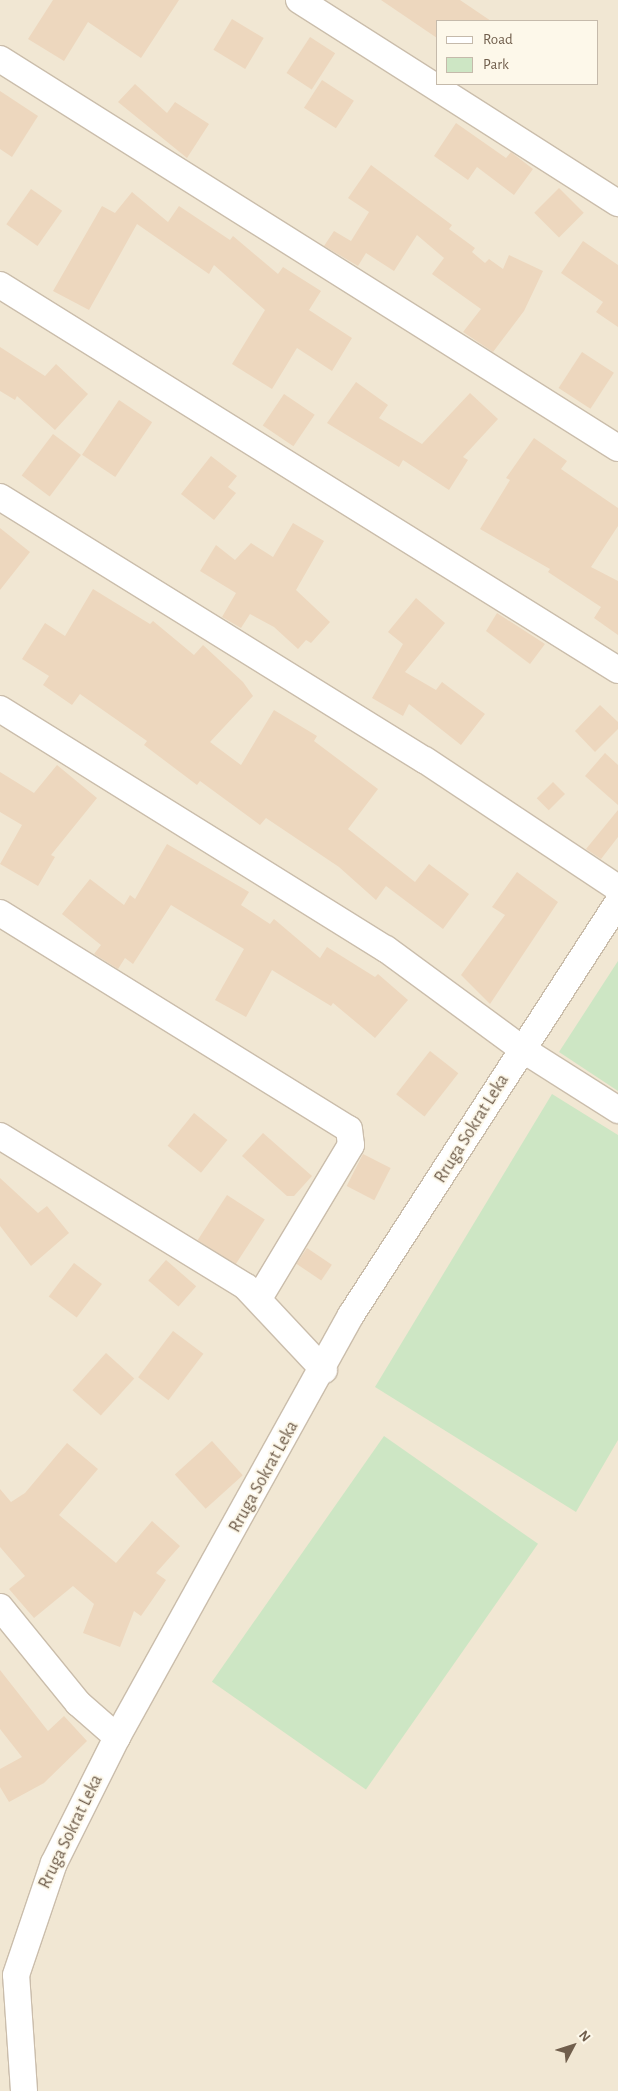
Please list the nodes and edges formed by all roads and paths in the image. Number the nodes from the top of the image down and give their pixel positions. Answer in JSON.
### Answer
{"nodes":[{"id":1,"x":299,"y":0,"type":"edge"},
{"id":2,"x":0,"y":59,"type":"edge"},
{"id":3,"x":618,"y":203,"type":"edge"},
{"id":4,"x":0,"y":285,"type":"edge"},
{"id":5,"x":618,"y":448,"type":"edge"},
{"id":6,"x":0,"y":497,"type":"edge"},
{"id":7,"x":618,"y":670,"type":"edge"},
{"id":8,"x":0,"y":709,"type":"edge"},
{"id":9,"x":618,"y":888,"type":"edge"},
{"id":10,"x":618,"y":903,"type":"edge"},
{"id":11,"x":0,"y":913,"type":"edge"},
{"id":12,"x":522,"y":1049,"type":"junction"},
{"id":13,"x":618,"y":1110,"type":"edge"},
{"id":14,"x":0,"y":1136,"type":"edge"},
{"id":15,"x":258,"y":1298,"type":"junction"},
{"id":16,"x":324,"y":1370,"type":"junction"},
{"id":17,"x":0,"y":1607,"type":"edge"},
{"id":18,"x":117,"y":1737,"type":"junction"},
{"id":19,"x":0,"y":1950,"type":"edge"},
{"id":20,"x":16,"y":1975,"type":"junction"},
{"id":21,"x":24,"y":2091,"type":"edge"}],
"edges":[{"from":1,"to":3,"type":"street"},
{"from":2,"to":5,"type":"street"},
{"from":4,"to":7,"type":"street"},
{"from":6,"to":9,"type":"street"},
{"from":8,"to":12,"type":"street"},
{"from":10,"to":12,"type":"street","name":"Rruga Sokrat Leka"},
{"from":11,"to":15,"type":"street"},
{"from":12,"to":13,"type":"street"},
{"from":12,"to":16,"type":"street","name":"Rruga Sokrat Leka"},
{"from":14,"to":15,"type":"street"},
{"from":15,"to":16,"type":"street"},
{"from":16,"to":18,"type":"street","name":"Rruga Sokrat Leka"},
{"from":17,"to":18,"type":"street"},
{"from":18,"to":20,"type":"street","name":"Rruga Sokrat Leka"},
{"from":19,"to":20,"type":"street"},
{"from":20,"to":21,"type":"street","name":"Rruga Sokrat Leka"}]}
